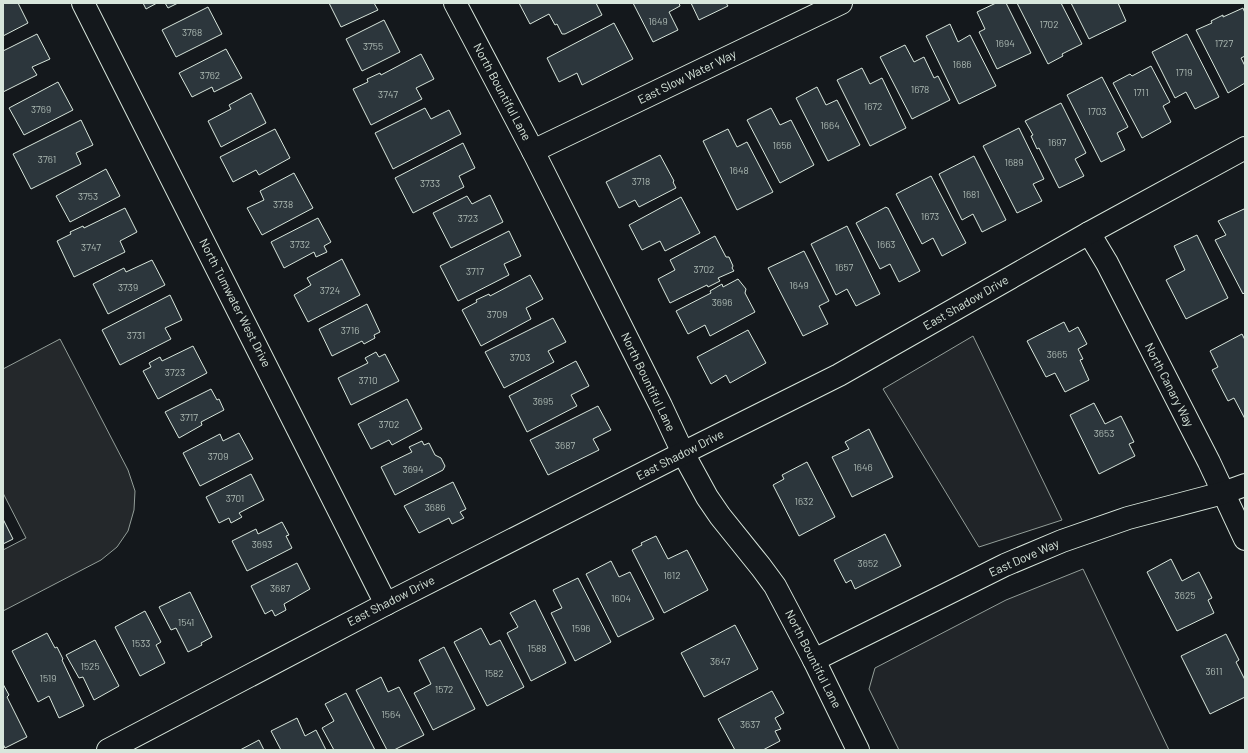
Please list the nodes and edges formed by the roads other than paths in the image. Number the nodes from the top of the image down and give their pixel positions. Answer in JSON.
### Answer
{"nodes":[{"id":1,"x":83,"y":3,"type":"edge"},
{"id":2,"x":455,"y":3,"type":"edge"},
{"id":3,"x":842,"y":3,"type":"edge"},
{"id":4,"x":1245,"y":148,"type":"edge"},
{"id":5,"x":533,"y":151,"type":"junction"},
{"id":6,"x":1089,"y":233,"type":"junction"},
{"id":7,"x":683,"y":453,"type":"junction"},
{"id":8,"x":1245,"y":485,"type":"edge"},
{"id":9,"x":1223,"y":493,"type":"junction"},
{"id":10,"x":1245,"y":539,"type":"edge"},
{"id":11,"x":386,"y":604,"type":"junction"},
{"id":12,"x":814,"y":660,"type":"junction"},
{"id":13,"x":108,"y":750,"type":"edge"},
{"id":14,"x":858,"y":750,"type":"edge"}],
"edges":[{"from":1,"to":11,"type":"street","name":"North Tumwater West Drive"},
{"from":2,"to":5,"type":"street","name":"North Bountiful Lane"},
{"from":3,"to":5,"type":"street","name":"East Slow Water Way"},
{"from":4,"to":6,"type":"street","name":"East Shadow Drive"},
{"from":5,"to":7,"type":"street","name":"North Bountiful Lane"},
{"from":6,"to":7,"type":"street","name":"East Shadow Drive"},
{"from":6,"to":9,"type":"street","name":"North Canary Way"},
{"from":7,"to":11,"type":"street","name":"East Shadow Drive"},
{"from":7,"to":12,"type":"street","name":"North Bountiful Lane"},
{"from":8,"to":9,"type":"street","name":"East Dove Way"},
{"from":9,"to":10,"type":"street","name":"North Canary Way"},
{"from":9,"to":12,"type":"street","name":"East Dove Way"},
{"from":11,"to":13,"type":"street","name":"East Shadow Drive"},
{"from":12,"to":14,"type":"street","name":"North Bountiful Lane"}]}
